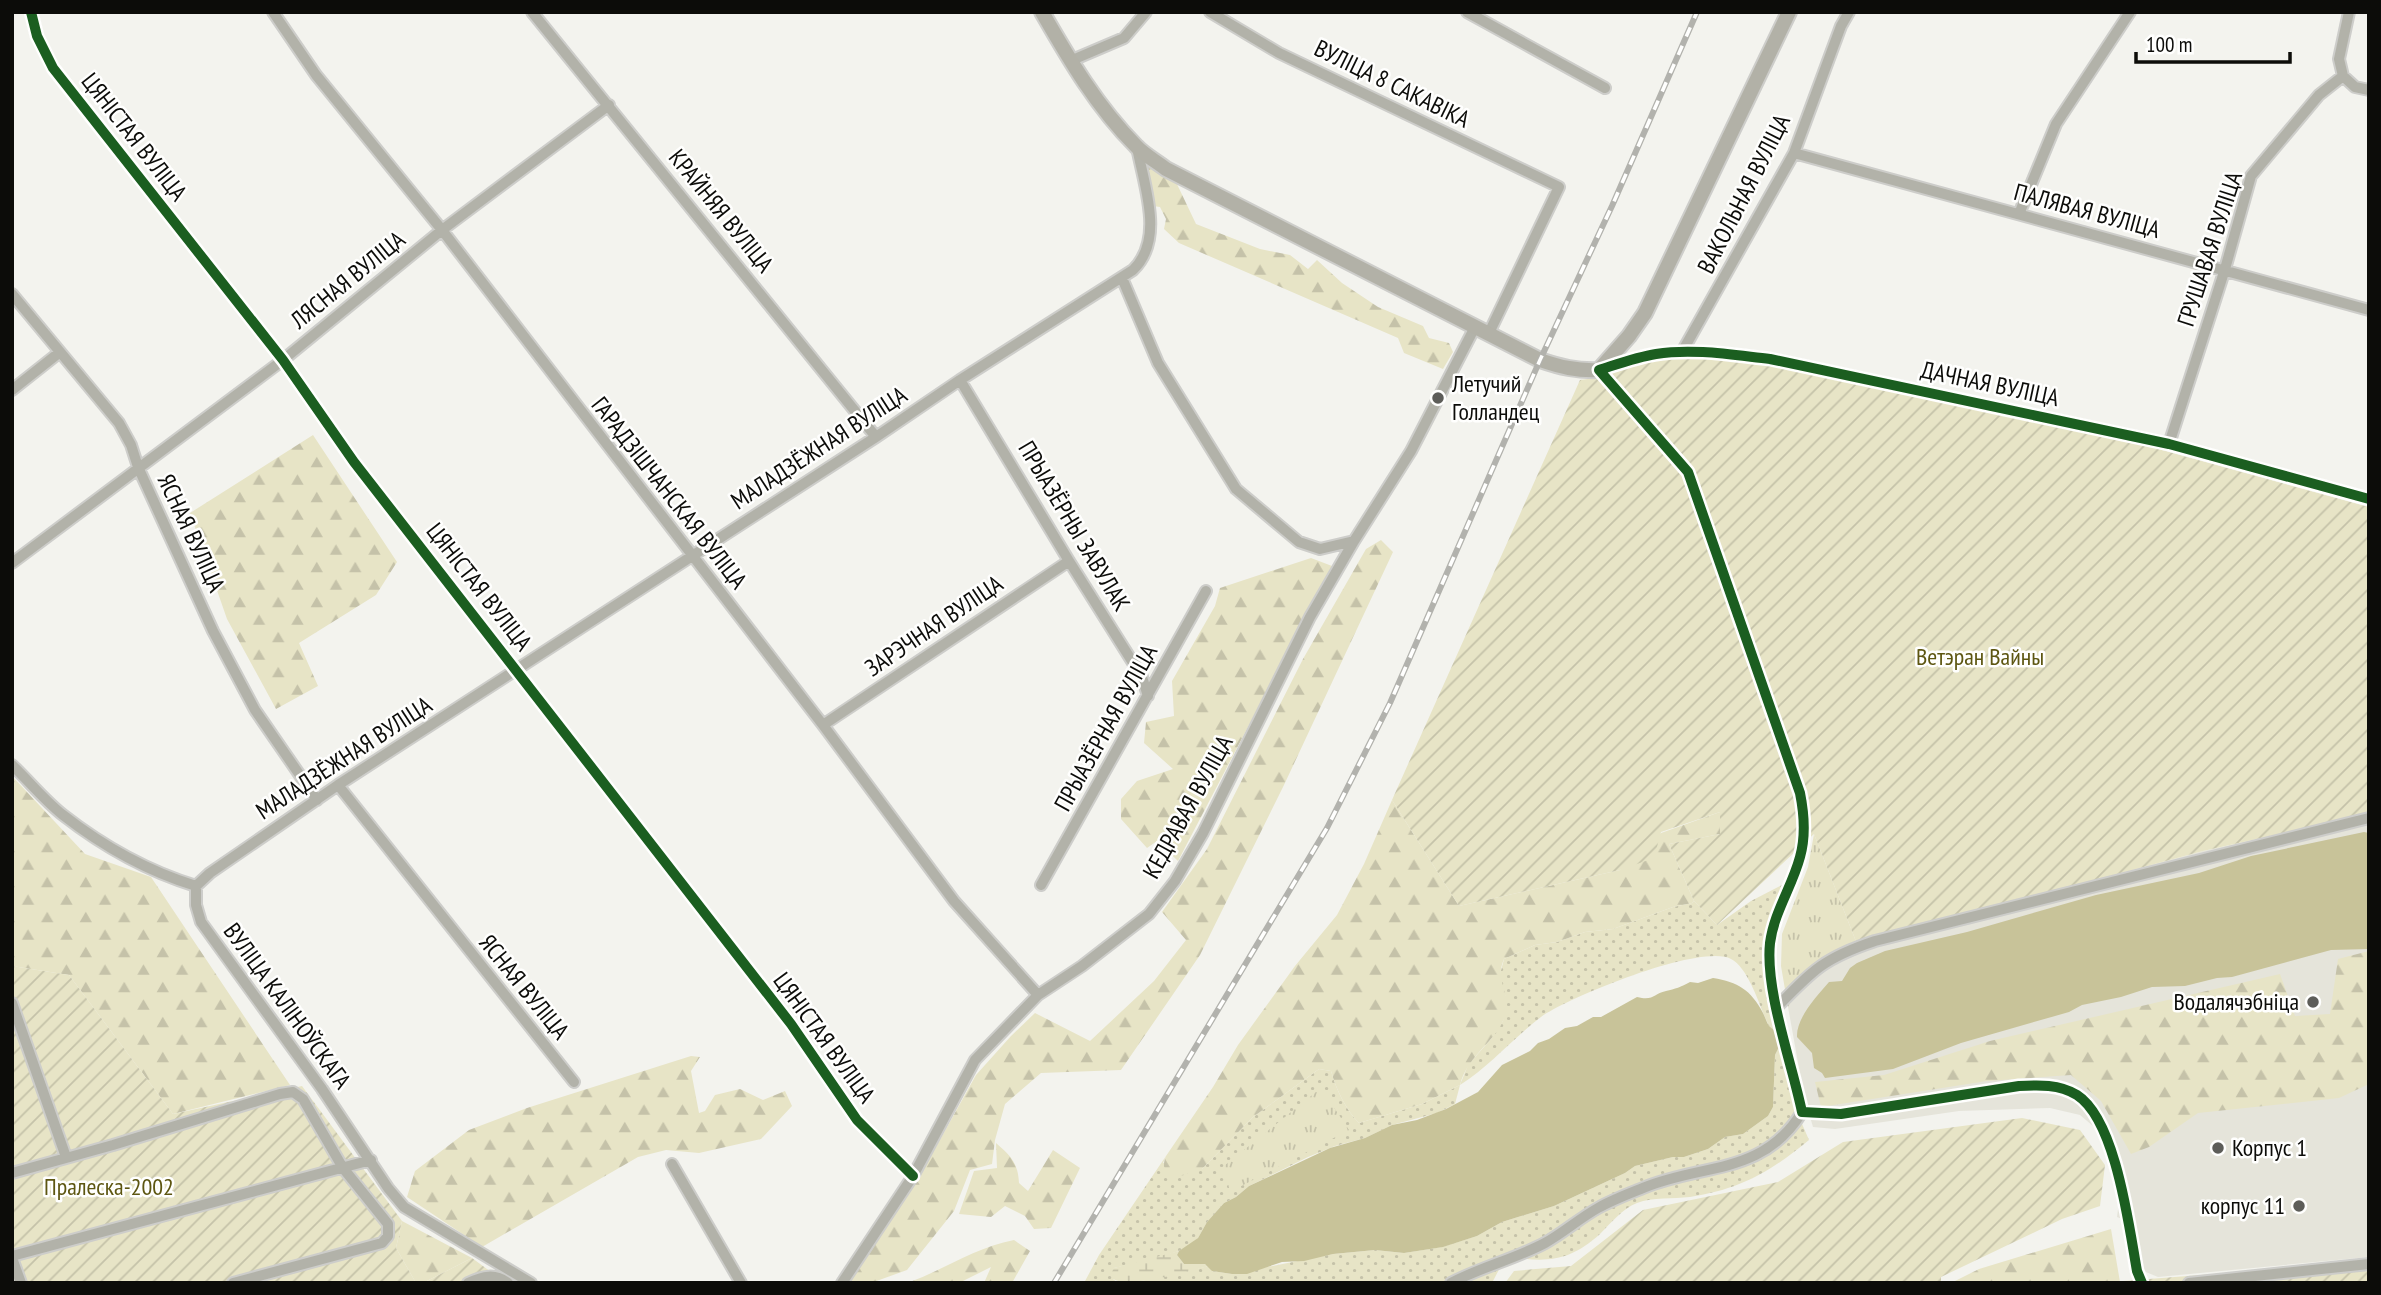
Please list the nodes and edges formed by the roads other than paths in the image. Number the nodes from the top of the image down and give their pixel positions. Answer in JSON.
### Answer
{"nodes":[{"id":1,"x":31,"y":12,"type":"edge"},
{"id":2,"x":273,"y":12,"type":"edge"},
{"id":3,"x":532,"y":12,"type":"edge"},
{"id":4,"x":1042,"y":12,"type":"edge"},
{"id":5,"x":1146,"y":12,"type":"edge"},
{"id":6,"x":1209,"y":12,"type":"edge"},
{"id":7,"x":1466,"y":12,"type":"edge"},
{"id":8,"x":1789,"y":12,"type":"edge"},
{"id":9,"x":1849,"y":12,"type":"edge"},
{"id":10,"x":2130,"y":12,"type":"edge"},
{"id":11,"x":2349,"y":12,"type":"edge"},
{"id":12,"x":1070,"y":61,"type":"junction"},
{"id":13,"x":2343,"y":76,"type":"junction"},
{"id":14,"x":1605,"y":88,"type":"dead end"},
{"id":15,"x":2369,"y":90,"type":"edge"},
{"id":16,"x":609,"y":105,"type":"junction"},
{"id":17,"x":1137,"y":147,"type":"junction"},
{"id":18,"x":1794,"y":152,"type":"junction"},
{"id":19,"x":2019,"y":214,"type":"junction"},
{"id":20,"x":442,"y":230,"type":"junction"},
{"id":21,"x":2225,"y":269,"type":"junction"},
{"id":22,"x":1122,"y":278,"type":"junction"},
{"id":23,"x":12,"y":294,"type":"edge"},
{"id":24,"x":2369,"y":310,"type":"edge"},
{"id":25,"x":1475,"y":327,"type":"junction"},
{"id":26,"x":1489,"y":333,"type":"junction"},
{"id":27,"x":60,"y":352,"type":"junction"},
{"id":28,"x":1682,"y":352,"type":"junction"},
{"id":29,"x":283,"y":360,"type":"junction"},
{"id":30,"x":1599,"y":370,"type":"junction"},
{"id":31,"x":960,"y":380,"type":"junction"},
{"id":32,"x":12,"y":390,"type":"edge"},
{"id":33,"x":876,"y":437,"type":"junction"},
{"id":34,"x":2169,"y":444,"type":"junction"},
{"id":35,"x":138,"y":467,"type":"junction"},
{"id":36,"x":2369,"y":499,"type":"edge"},
{"id":37,"x":1354,"y":541,"type":"junction"},
{"id":38,"x":691,"y":557,"type":"junction"},
{"id":39,"x":1069,"y":561,"type":"junction"},
{"id":40,"x":12,"y":563,"type":"edge"},
{"id":41,"x":1206,"y":591,"type":"dead end"},
{"id":42,"x":517,"y":670,"type":"junction"},
{"id":43,"x":1148,"y":696,"type":"junction"},
{"id":44,"x":822,"y":725,"type":"junction"},
{"id":45,"x":12,"y":765,"type":"edge"},
{"id":46,"x":338,"y":785,"type":"junction"},
{"id":47,"x":317,"y":800,"type":"junction"},
{"id":48,"x":2369,"y":818,"type":"edge"},
{"id":49,"x":1041,"y":885,"type":"dead end"},
{"id":50,"x":197,"y":886,"type":"junction"},
{"id":51,"x":1038,"y":995,"type":"junction"},
{"id":52,"x":12,"y":1003,"type":"edge"},
{"id":53,"x":1777,"y":1007,"type":"junction"},
{"id":54,"x":573,"y":1082,"type":"dead end"},
{"id":55,"x":1802,"y":1112,"type":"junction"},
{"id":56,"x":66,"y":1157,"type":"junction"},
{"id":57,"x":371,"y":1160,"type":"junction"},
{"id":58,"x":672,"y":1164,"type":"dead end"},
{"id":59,"x":343,"y":1168,"type":"junction"},
{"id":60,"x":12,"y":1173,"type":"edge"},
{"id":61,"x":913,"y":1176,"type":"junction"},
{"id":62,"x":12,"y":1257,"type":"edge"},
{"id":63,"x":2369,"y":1264,"type":"edge"},
{"id":64,"x":21,"y":1283,"type":"edge"},
{"id":65,"x":233,"y":1283,"type":"edge"},
{"id":66,"x":468,"y":1283,"type":"edge"},
{"id":67,"x":508,"y":1283,"type":"edge"},
{"id":68,"x":531,"y":1283,"type":"edge"},
{"id":69,"x":741,"y":1283,"type":"edge"},
{"id":70,"x":842,"y":1283,"type":"edge"},
{"id":71,"x":1451,"y":1283,"type":"edge"},
{"id":72,"x":2142,"y":1283,"type":"edge"},
{"id":73,"x":2189,"y":1283,"type":"edge"}],
"edges":[{"from":1,"to":29,"type":"street","name":"ЦЯНІСТАЯ ВУЛІЦА"},
{"from":2,"to":20,"type":"street","name":"ГАРАДЗІШЧАНСКАЯ ВУЛІЦА"},
{"from":3,"to":16,"type":"street","name":"КРАЙНЯЯ ВУЛІЦА"},
{"from":4,"to":12,"type":"main road"},
{"from":5,"to":12,"type":"street"},
{"from":6,"to":26,"type":"street","name":"ВУЛІЦА 8 САКАВІКА"},
{"from":7,"to":14,"type":"street"},
{"from":8,"to":30,"type":"main road"},
{"from":9,"to":18,"type":"street","name":"ВАКОЛЬНАЯ ВУЛІЦА"},
{"from":10,"to":19,"type":"street"},
{"from":11,"to":13,"type":"street"},
{"from":12,"to":17,"type":"main road"},
{"from":13,"to":15,"type":"street"},
{"from":13,"to":21,"type":"street","name":"ГРУШАВАЯ ВУЛІЦА"},
{"from":16,"to":20,"type":"street","name":"ЛЯСНАЯ ВУЛІЦА"},
{"from":16,"to":33,"type":"street","name":"КРАЙНЯЯ ВУЛІЦА"},
{"from":17,"to":22,"type":"street","name":"МАЛАДЗЁЖНАЯ ВУЛІЦА"},
{"from":17,"to":25,"type":"main road"},
{"from":18,"to":19,"type":"street","name":"ПАЛЯВАЯ ВУЛІЦА"},
{"from":18,"to":28,"type":"street","name":"ВАКОЛЬНАЯ ВУЛІЦА"},
{"from":19,"to":21,"type":"street","name":"ПАЛЯВАЯ ВУЛІЦА"},
{"from":20,"to":29,"type":"street","name":"ЛЯСНАЯ ВУЛІЦА"},
{"from":20,"to":38,"type":"street","name":"ГАРАДЗІШЧАНСКАЯ ВУЛІЦА"},
{"from":21,"to":24,"type":"street","name":"ПАЛЯВАЯ ВУЛІЦА"},
{"from":21,"to":34,"type":"street","name":"ГРУШАВАЯ ВУЛІЦА"},
{"from":22,"to":31,"type":"street","name":"МАЛАДЗЁЖНАЯ ВУЛІЦА"},
{"from":22,"to":37,"type":"street"},
{"from":23,"to":27,"type":"street","name":"ЯСНАЯ ВУЛІЦА"},
{"from":25,"to":26,"type":"main road"},
{"from":25,"to":37,"type":"street","name":"КЕДРАВАЯ ВУЛІЦА"},
{"from":26,"to":30,"type":"main road"},
{"from":27,"to":32,"type":"street"},
{"from":27,"to":35,"type":"street","name":"ЯСНАЯ ВУЛІЦА"},
{"from":28,"to":30,"type":"street","name":"ДАЧНАЯ ВУЛІЦА"},
{"from":28,"to":34,"type":"street","name":"ДАЧНАЯ ВУЛІЦА"},
{"from":29,"to":35,"type":"street","name":"ЛЯСНАЯ ВУЛІЦА"},
{"from":29,"to":42,"type":"street","name":"ЦЯНІСТАЯ ВУЛІЦА"},
{"from":30,"to":53,"type":"street"},
{"from":31,"to":33,"type":"street","name":"МАЛАДЗЁЖНАЯ ВУЛІЦА"},
{"from":31,"to":39,"type":"street","name":"ПРЫАЗЁРНЫ ЗАВУЛАК"},
{"from":33,"to":38,"type":"street","name":"МАЛАДЗЁЖНАЯ ВУЛІЦА"},
{"from":34,"to":36,"type":"street","name":"ДАЧНАЯ ВУЛІЦА"},
{"from":35,"to":40,"type":"street","name":"ЛЯСНАЯ ВУЛІЦА"},
{"from":35,"to":47,"type":"street","name":"ЯСНАЯ ВУЛІЦА"},
{"from":37,"to":51,"type":"street","name":"КЕДРАВАЯ ВУЛІЦА"},
{"from":38,"to":42,"type":"street","name":"МАЛАДЗЁЖНАЯ ВУЛІЦА"},
{"from":38,"to":44,"type":"street","name":"ГАРАДЗІШЧАНСКАЯ ВУЛІЦА"},
{"from":39,"to":43,"type":"street","name":"ПРЫАЗЁРНЫ ЗАВУЛАК"},
{"from":39,"to":44,"type":"street","name":"ЗАРЭЧНАЯ ВУЛІЦА"},
{"from":41,"to":43,"type":"street","name":"ПРЫАЗЁРНАЯ ВУЛІЦА"},
{"from":42,"to":46,"type":"street","name":"МАЛАДЗЁЖНАЯ ВУЛІЦА"},
{"from":42,"to":61,"type":"street","name":"ЦЯНІСТАЯ ВУЛІЦА"},
{"from":43,"to":49,"type":"street","name":"ПРЫАЗЁРНАЯ ВУЛІЦА"},
{"from":44,"to":51,"type":"street","name":"ГАРАДЗІШЧАНСКАЯ ВУЛІЦА"},
{"from":45,"to":50,"type":"street"},
{"from":46,"to":47,"type":"street","name":"МАЛАДЗЁЖНАЯ ВУЛІЦА"},
{"from":46,"to":54,"type":"street","name":"ЯСНАЯ ВУЛІЦА"},
{"from":47,"to":50,"type":"street","name":"МАЛАДЗЁЖНАЯ ВУЛІЦА"},
{"from":48,"to":53,"type":"street"},
{"from":50,"to":57,"type":"street","name":"ВУЛІЦА КАЛІНОЎСКАГА"},
{"from":51,"to":61,"type":"street","name":"КЕДРАВАЯ ВУЛІЦА"},
{"from":52,"to":56,"type":"street"},
{"from":53,"to":55,"type":"street"},
{"from":55,"to":71,"type":"street"},
{"from":55,"to":72,"type":"street"},
{"from":56,"to":59,"type":"street"},
{"from":56,"to":60,"type":"street"},
{"from":57,"to":59,"type":"street"},
{"from":57,"to":68,"type":"street","name":"ВУЛІЦА КАЛІНОЎСКАГА"},
{"from":58,"to":69,"type":"street"},
{"from":59,"to":62,"type":"street"},
{"from":59,"to":65,"type":"street"},
{"from":61,"to":70,"type":"street","name":"КЕДРАВАЯ ВУЛІЦА"},
{"from":62,"to":64,"type":"street"},
{"from":63,"to":73,"type":"street"},
{"from":66,"to":67,"type":"street"}]}
